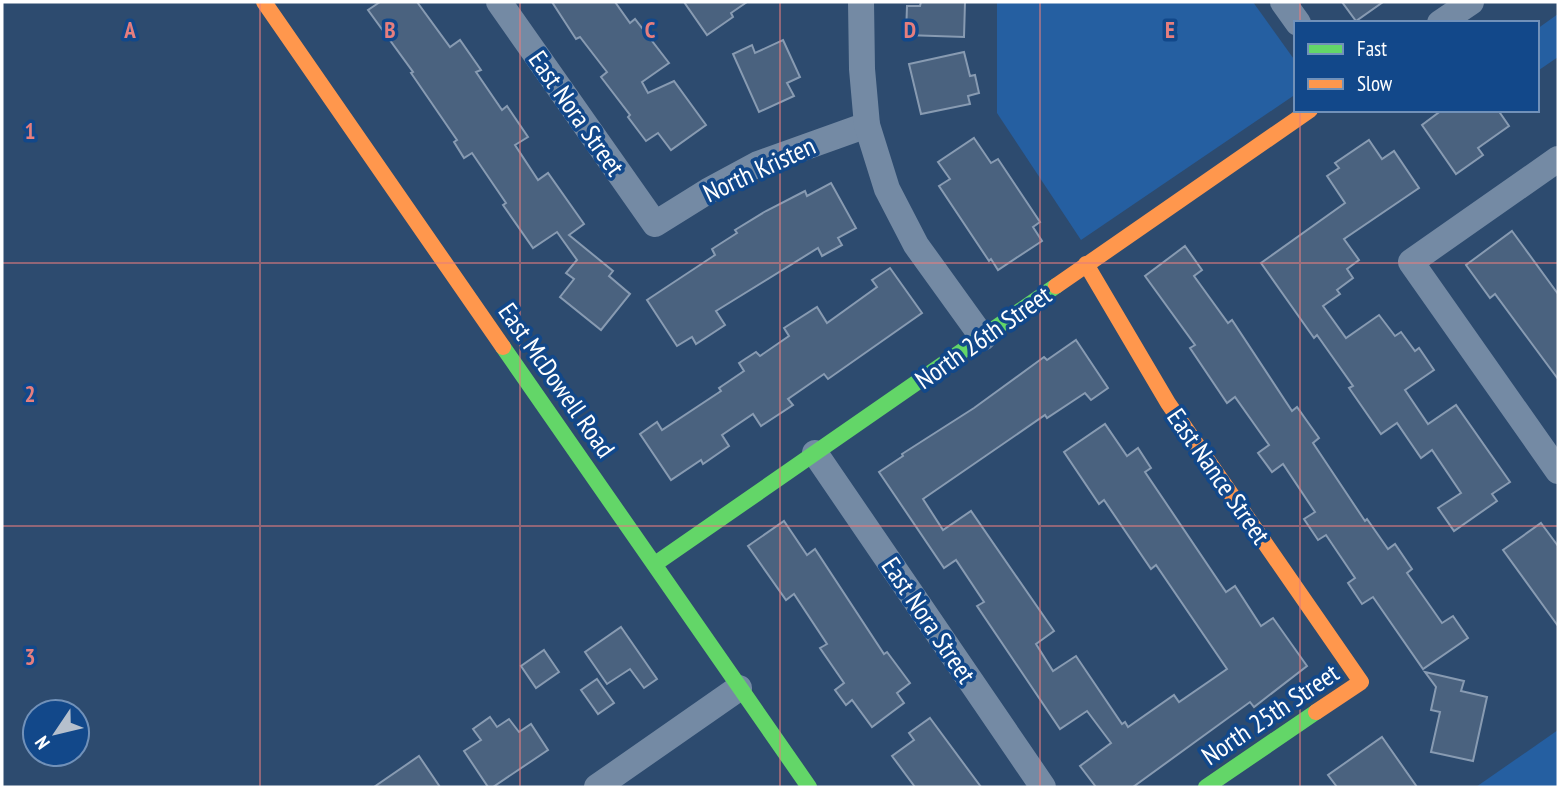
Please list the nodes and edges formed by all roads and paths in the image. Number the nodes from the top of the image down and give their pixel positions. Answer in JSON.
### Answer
{"nodes":[{"id":1,"x":264,"y":2,"type":"edge"},
{"id":2,"x":499,"y":2,"type":"edge"},
{"id":3,"x":861,"y":2,"type":"edge"},
{"id":4,"x":1283,"y":2,"type":"edge"},
{"id":5,"x":1471,"y":2,"type":"edge"},
{"id":6,"x":1297,"y":21,"type":"edge"},
{"id":7,"x":1443,"y":21,"type":"edge"},
{"id":8,"x":1307,"y":112,"type":"edge"},
{"id":9,"x":867,"y":125,"type":"junction"},
{"id":10,"x":1558,"y":159,"type":"edge"},
{"id":11,"x":655,"y":224,"type":"joint"},
{"id":12,"x":1086,"y":264,"type":"junction"},
{"id":13,"x":983,"y":338,"type":"junction"},
{"id":14,"x":815,"y":453,"type":"junction"},
{"id":15,"x":1558,"y":471,"type":"edge"},
{"id":16,"x":655,"y":564,"type":"junction"},
{"id":17,"x":1361,"y":682,"type":"joint"},
{"id":18,"x":739,"y":688,"type":"junction"},
{"id":19,"x":597,"y":787,"type":"edge"},
{"id":20,"x":809,"y":787,"type":"edge"},
{"id":21,"x":1043,"y":787,"type":"edge"},
{"id":22,"x":1206,"y":787,"type":"edge"}],
"edges":[{"from":1,"to":16,"type":"street","name":"East McDowell Road"},
{"from":2,"to":11,"type":"street","name":"East Nora Street"},
{"from":3,"to":9,"type":"street"},
{"from":4,"to":6,"type":"street"},
{"from":5,"to":7,"type":"street"},
{"from":8,"to":12,"type":"street","name":"North 26th Street"},
{"from":9,"to":11,"type":"street","name":"North Kristen"},
{"from":9,"to":13,"type":"street"},
{"from":10,"to":15,"type":"street"},
{"from":12,"to":13,"type":"street","name":"North 26th Street"},
{"from":12,"to":17,"type":"street","name":"East Nance Street"},
{"from":13,"to":14,"type":"street","name":"North 26th Street"},
{"from":14,"to":16,"type":"street","name":"North 26th Street"},
{"from":14,"to":21,"type":"street","name":"East Nora Street"},
{"from":16,"to":18,"type":"street","name":"East McDowell Road"},
{"from":17,"to":22,"type":"street","name":"North 25th Street"},
{"from":18,"to":19,"type":"street"},
{"from":18,"to":20,"type":"street","name":"East McDowell Road"}]}
